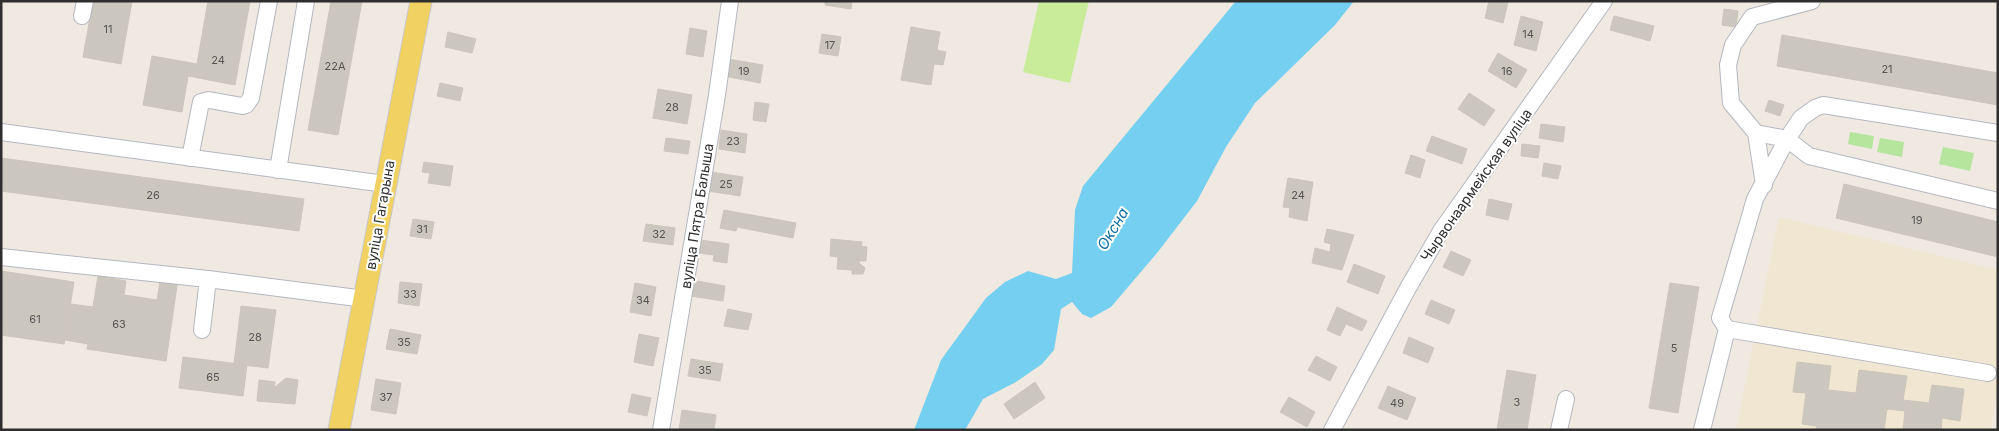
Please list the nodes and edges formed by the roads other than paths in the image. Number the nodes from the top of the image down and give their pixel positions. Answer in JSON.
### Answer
{"nodes":[{"id":1,"x":269,"y":1,"type":"edge"},
{"id":2,"x":306,"y":1,"type":"edge"},
{"id":3,"x":420,"y":1,"type":"edge"},
{"id":4,"x":730,"y":1,"type":"edge"},
{"id":5,"x":1604,"y":1,"type":"edge"},
{"id":6,"x":1812,"y":1,"type":"edge"},
{"id":7,"x":1,"y":132,"type":"edge"},
{"id":8,"x":1756,"y":133,"type":"junction"},
{"id":9,"x":1998,"y":133,"type":"edge"},
{"id":10,"x":1787,"y":139,"type":"junction"},
{"id":11,"x":190,"y":158,"type":"junction"},
{"id":12,"x":278,"y":170,"type":"junction"},
{"id":13,"x":385,"y":184,"type":"junction"},
{"id":14,"x":1764,"y":185,"type":"junction"},
{"id":15,"x":1998,"y":201,"type":"edge"},
{"id":16,"x":1,"y":257,"type":"edge"},
{"id":17,"x":208,"y":279,"type":"junction"},
{"id":18,"x":365,"y":298,"type":"junction"},
{"id":19,"x":1727,"y":329,"type":"junction"},
{"id":20,"x":202,"y":330,"type":"dead end"},
{"id":21,"x":1988,"y":373,"type":"dead end"},
{"id":22,"x":1566,"y":399,"type":"dead end"},
{"id":23,"x":339,"y":430,"type":"edge"},
{"id":24,"x":661,"y":430,"type":"edge"},
{"id":25,"x":1332,"y":430,"type":"edge"},
{"id":26,"x":1559,"y":430,"type":"edge"},
{"id":27,"x":1702,"y":430,"type":"edge"}],
"edges":[{"from":1,"to":11,"type":"street"},
{"from":2,"to":12,"type":"street"},
{"from":3,"to":13,"type":"main road","name":"вуліца Гагарына"},
{"from":4,"to":24,"type":"street","name":"вуліца Пятра Балыша"},
{"from":5,"to":25,"type":"street","name":"Чырвонаармейская вуліца"},
{"from":6,"to":8,"type":"street"},
{"from":7,"to":11,"type":"street"},
{"from":8,"to":10,"type":"street"},
{"from":8,"to":14,"type":"street"},
{"from":9,"to":10,"type":"street"},
{"from":10,"to":14,"type":"street"},
{"from":10,"to":15,"type":"street"},
{"from":11,"to":12,"type":"street"},
{"from":12,"to":13,"type":"street"},
{"from":13,"to":18,"type":"main road","name":"вуліца Гагарына"},
{"from":14,"to":19,"type":"street"},
{"from":16,"to":17,"type":"street"},
{"from":17,"to":18,"type":"street"},
{"from":17,"to":20,"type":"street"},
{"from":18,"to":23,"type":"main road","name":"вуліца Гагарына"},
{"from":19,"to":21,"type":"street"},
{"from":19,"to":27,"type":"street"},
{"from":22,"to":26,"type":"street"}]}
